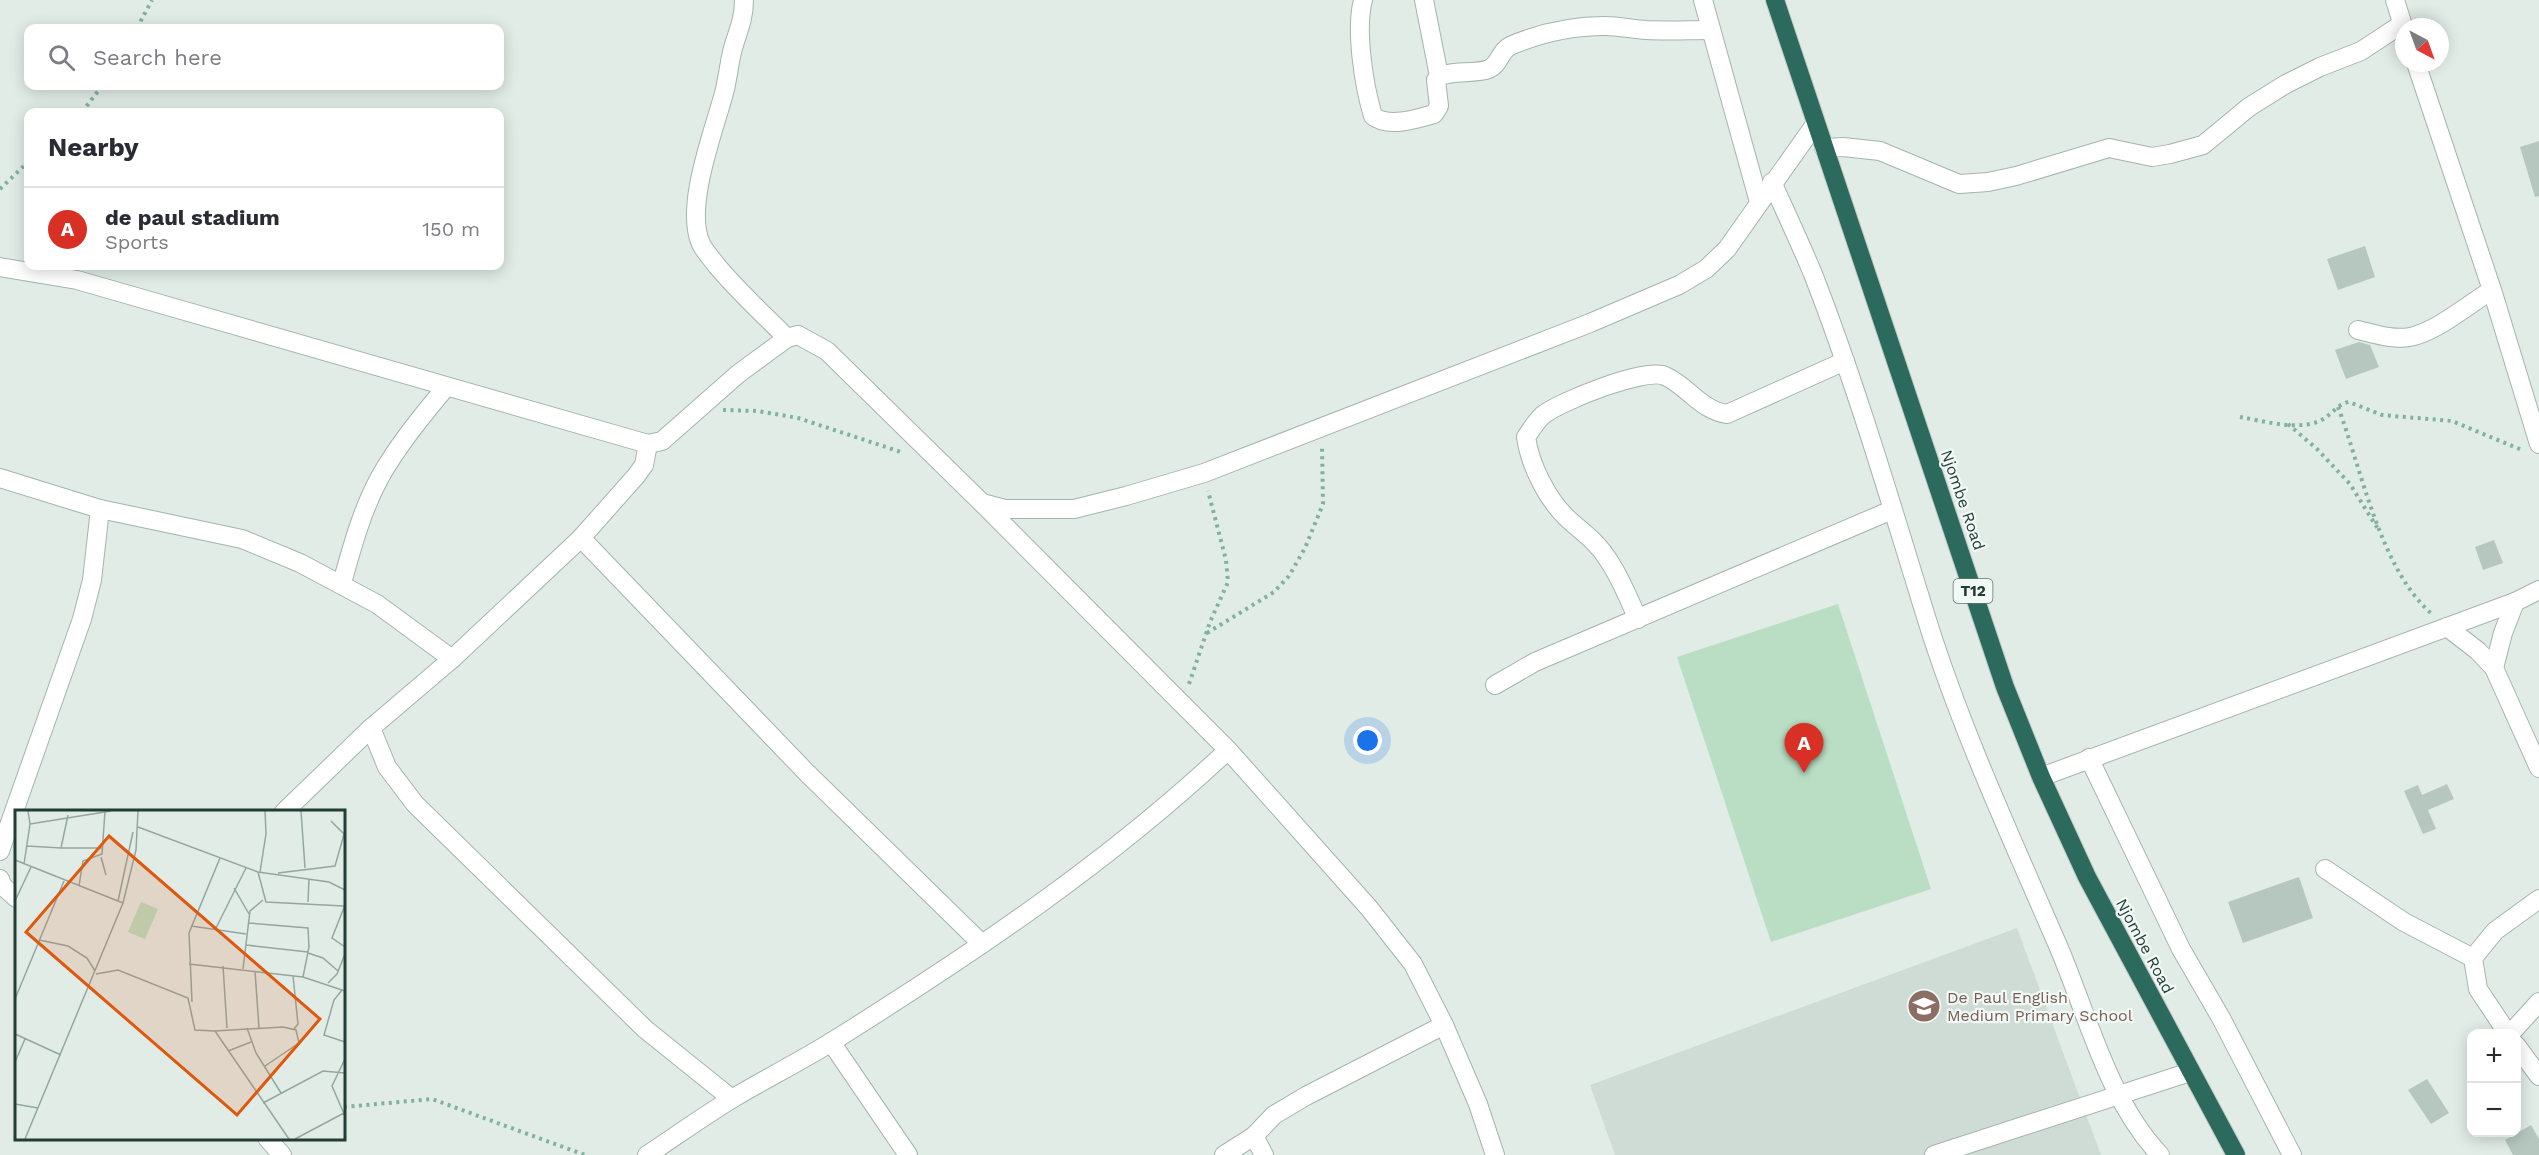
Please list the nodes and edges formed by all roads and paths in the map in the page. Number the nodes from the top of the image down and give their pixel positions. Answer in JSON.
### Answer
{"nodes":[{"id":1,"x":152,"y":0,"type":"edge"},
{"id":2,"x":744,"y":0,"type":"edge"},
{"id":3,"x":1364,"y":0,"type":"edge"},
{"id":4,"x":1377,"y":0,"type":"edge"},
{"id":5,"x":1424,"y":0,"type":"edge"},
{"id":6,"x":1703,"y":0,"type":"edge"},
{"id":7,"x":1775,"y":0,"type":"edge"},
{"id":8,"x":2395,"y":0,"type":"edge"},
{"id":9,"x":2400,"y":18,"type":"edge"},
{"id":10,"x":139,"y":24,"type":"edge"},
{"id":11,"x":1711,"y":30,"type":"junction"},
{"id":12,"x":2395,"y":32,"type":"edge"},
{"id":13,"x":2419,"y":72,"type":"edge"},
{"id":14,"x":1439,"y":76,"type":"junction"},
{"id":15,"x":99,"y":90,"type":"edge"},
{"id":16,"x":85,"y":108,"type":"edge"},
{"id":17,"x":1816,"y":123,"type":"junction"},
{"id":18,"x":1824,"y":148,"type":"junction"},
{"id":19,"x":24,"y":166,"type":"edge"},
{"id":20,"x":1772,"y":182,"type":"junction"},
{"id":21,"x":0,"y":189,"type":"edge"},
{"id":22,"x":1759,"y":202,"type":"junction"},
{"id":23,"x":0,"y":267,"type":"edge"},
{"id":24,"x":2492,"y":290,"type":"junction"},
{"id":25,"x":2358,"y":330,"type":"dead end"},
{"id":26,"x":787,"y":338,"type":"junction"},
{"id":27,"x":1845,"y":361,"type":"junction"},
{"id":28,"x":446,"y":387,"type":"junction"},
{"id":29,"x":2338,"y":406,"type":"junction"},
{"id":30,"x":701,"y":408,"type":"junction"},
{"id":31,"x":2240,"y":417,"type":"dead end"},
{"id":32,"x":2288,"y":424,"type":"junction"},
{"id":33,"x":1328,"y":425,"type":"junction"},
{"id":34,"x":648,"y":444,"type":"junction"},
{"id":35,"x":2534,"y":449,"type":"edge"},
{"id":36,"x":935,"y":459,"type":"junction"},
{"id":37,"x":1204,"y":473,"type":"junction"},
{"id":38,"x":0,"y":478,"type":"edge"},
{"id":39,"x":982,"y":503,"type":"junction"},
{"id":40,"x":100,"y":509,"type":"junction"},
{"id":41,"x":1892,"y":510,"type":"junction"},
{"id":42,"x":2382,"y":534,"type":"junction"},
{"id":43,"x":581,"y":538,"type":"junction"},
{"id":44,"x":342,"y":583,"type":"junction"},
{"id":45,"x":2539,"y":590,"type":"edge"},
{"id":46,"x":2516,"y":602,"type":"junction"},
{"id":47,"x":1638,"y":619,"type":"junction"},
{"id":48,"x":2447,"y":627,"type":"junction"},
{"id":49,"x":1207,"y":633,"type":"junction"},
{"id":50,"x":452,"y":659,"type":"junction"},
{"id":51,"x":2494,"y":668,"type":"junction"},
{"id":52,"x":1495,"y":685,"type":"dead end"},
{"id":53,"x":1184,"y":704,"type":"junction"},
{"id":54,"x":371,"y":728,"type":"junction"},
{"id":55,"x":1228,"y":750,"type":"junction"},
{"id":56,"x":2090,"y":758,"type":"junction"},
{"id":57,"x":2539,"y":768,"type":"edge"},
{"id":58,"x":2041,"y":777,"type":"junction"},
{"id":59,"x":286,"y":810,"type":"edge"},
{"id":60,"x":0,"y":851,"type":"edge"},
{"id":61,"x":2325,"y":869,"type":"dead end"},
{"id":62,"x":0,"y":879,"type":"edge"},
{"id":63,"x":15,"y":897,"type":"edge"},
{"id":64,"x":2539,"y":899,"type":"edge"},
{"id":65,"x":982,"y":944,"type":"junction"},
{"id":66,"x":2473,"y":958,"type":"junction"},
{"id":67,"x":2539,"y":1002,"type":"edge"},
{"id":68,"x":1444,"y":1024,"type":"junction"},
{"id":69,"x":2506,"y":1029,"type":"edge"},
{"id":70,"x":2514,"y":1029,"type":"edge"},
{"id":71,"x":831,"y":1042,"type":"junction"},
{"id":72,"x":2521,"y":1051,"type":"edge"},
{"id":73,"x":2190,"y":1072,"type":"junction"},
{"id":74,"x":2539,"y":1076,"type":"edge"},
{"id":75,"x":2118,"y":1094,"type":"junction"},
{"id":76,"x":732,"y":1099,"type":"junction"},
{"id":77,"x":345,"y":1107,"type":"edge"},
{"id":78,"x":1254,"y":1136,"type":"junction"},
{"id":79,"x":269,"y":1140,"type":"edge"},
{"id":80,"x":282,"y":1155,"type":"edge"},
{"id":81,"x":585,"y":1155,"type":"edge"},
{"id":82,"x":647,"y":1155,"type":"edge"},
{"id":83,"x":908,"y":1155,"type":"edge"},
{"id":84,"x":1224,"y":1155,"type":"edge"},
{"id":85,"x":1264,"y":1155,"type":"edge"},
{"id":86,"x":1496,"y":1155,"type":"edge"},
{"id":87,"x":1934,"y":1155,"type":"edge"},
{"id":88,"x":2160,"y":1155,"type":"edge"},
{"id":89,"x":2236,"y":1155,"type":"edge"},
{"id":90,"x":2292,"y":1155,"type":"edge"}],
"edges":[{"from":1,"to":10,"type":"path"},
{"from":2,"to":26,"type":"street"},
{"from":3,"to":4,"type":"street"},
{"from":3,"to":14,"type":"street"},
{"from":5,"to":14,"type":"street"},
{"from":6,"to":11,"type":"street"},
{"from":7,"to":17,"type":"highway","name":"Njombe Road","number":"T12"},
{"from":8,"to":9,"type":"street"},
{"from":11,"to":14,"type":"street"},
{"from":11,"to":22,"type":"street"},
{"from":12,"to":18,"type":"street"},
{"from":13,"to":24,"type":"street"},
{"from":15,"to":16,"type":"path"},
{"from":17,"to":18,"type":"highway","name":"Njombe Road","number":"T12"},
{"from":17,"to":20,"type":"street"},
{"from":18,"to":58,"type":"highway","name":"Njombe Road","number":"T12"},
{"from":19,"to":21,"type":"path"},
{"from":20,"to":22,"type":"street"},
{"from":20,"to":27,"type":"street"},
{"from":22,"to":33,"type":"street"},
{"from":23,"to":28,"type":"street"},
{"from":24,"to":25,"type":"street"},
{"from":24,"to":35,"type":"street"},
{"from":26,"to":30,"type":"street"},
{"from":26,"to":36,"type":"street"},
{"from":27,"to":41,"type":"street"},
{"from":27,"to":47,"type":"street"},
{"from":28,"to":34,"type":"street"},
{"from":28,"to":44,"type":"street"},
{"from":29,"to":32,"type":"path"},
{"from":29,"to":35,"type":"path"},
{"from":29,"to":42,"type":"path"},
{"from":30,"to":34,"type":"street"},
{"from":30,"to":36,"type":"path"},
{"from":31,"to":32,"type":"path"},
{"from":32,"to":42,"type":"path"},
{"from":33,"to":37,"type":"street"},
{"from":33,"to":49,"type":"path"},
{"from":34,"to":43,"type":"street"},
{"from":36,"to":39,"type":"street"},
{"from":37,"to":39,"type":"street"},
{"from":37,"to":49,"type":"path"},
{"from":38,"to":40,"type":"street"},
{"from":39,"to":53,"type":"street"},
{"from":40,"to":44,"type":"street"},
{"from":40,"to":60,"type":"street"},
{"from":41,"to":47,"type":"street"},
{"from":41,"to":75,"type":"street"},
{"from":42,"to":48,"type":"path"},
{"from":43,"to":50,"type":"street"},
{"from":43,"to":65,"type":"street"},
{"from":44,"to":50,"type":"street"},
{"from":45,"to":46,"type":"street"},
{"from":46,"to":48,"type":"street"},
{"from":46,"to":51,"type":"street"},
{"from":47,"to":52,"type":"street"},
{"from":48,"to":51,"type":"street"},
{"from":48,"to":56,"type":"street"},
{"from":49,"to":53,"type":"path"},
{"from":50,"to":54,"type":"street"},
{"from":51,"to":57,"type":"street"},
{"from":53,"to":55,"type":"street"},
{"from":54,"to":59,"type":"street"},
{"from":54,"to":76,"type":"street"},
{"from":55,"to":65,"type":"street"},
{"from":55,"to":68,"type":"street"},
{"from":56,"to":58,"type":"street"},
{"from":56,"to":90,"type":"street"},
{"from":58,"to":73,"type":"highway","name":"Njombe Road","number":"T12"},
{"from":61,"to":66,"type":"street"},
{"from":62,"to":63,"type":"street"},
{"from":64,"to":66,"type":"street"},
{"from":65,"to":71,"type":"street"},
{"from":66,"to":69,"type":"street"},
{"from":67,"to":70,"type":"street"},
{"from":68,"to":78,"type":"street"},
{"from":68,"to":86,"type":"street"},
{"from":71,"to":76,"type":"street"},
{"from":71,"to":83,"type":"street"},
{"from":72,"to":74,"type":"street"},
{"from":73,"to":75,"type":"street"},
{"from":73,"to":89,"type":"highway","name":"Njombe Road","number":"T12"},
{"from":75,"to":87,"type":"street"},
{"from":75,"to":88,"type":"street"},
{"from":76,"to":82,"type":"street"},
{"from":77,"to":81,"type":"path"},
{"from":78,"to":84,"type":"street"},
{"from":78,"to":85,"type":"street"},
{"from":79,"to":80,"type":"street"}]}
